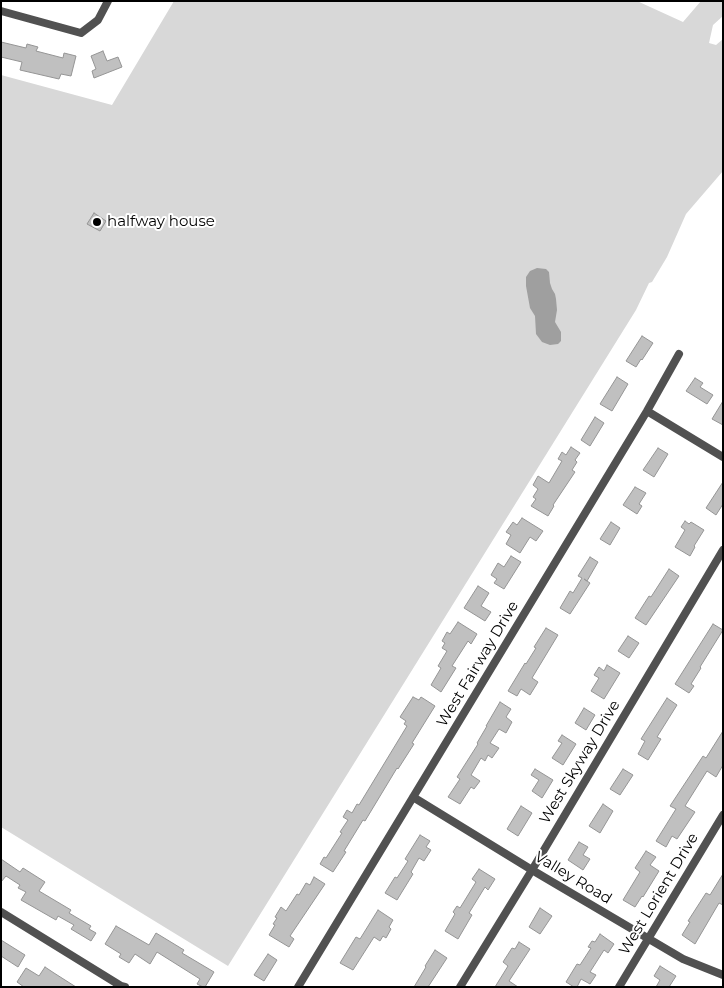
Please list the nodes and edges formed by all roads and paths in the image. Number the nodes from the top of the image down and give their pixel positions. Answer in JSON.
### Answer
{"nodes":[{"id":1,"x":108,"y":1,"type":"edge"},
{"id":2,"x":1,"y":11,"type":"edge"},
{"id":3,"x":679,"y":354,"type":"dead end"},
{"id":4,"x":647,"y":411,"type":"junction"},
{"id":5,"x":723,"y":457,"type":"edge"},
{"id":6,"x":723,"y":550,"type":"edge"},
{"id":7,"x":413,"y":797,"type":"junction"},
{"id":8,"x":723,"y":815,"type":"edge"},
{"id":9,"x":532,"y":870,"type":"junction"},
{"id":10,"x":1,"y":912,"type":"edge"},
{"id":11,"x":648,"y":938,"type":"junction"},
{"id":12,"x":723,"y":975,"type":"edge"},
{"id":13,"x":125,"y":987,"type":"edge"},
{"id":14,"x":298,"y":987,"type":"edge"},
{"id":15,"x":460,"y":987,"type":"edge"},
{"id":16,"x":619,"y":987,"type":"edge"}],
"edges":[{"from":1,"to":2,"type":"street"},
{"from":3,"to":4,"type":"street","name":"West Fairway Drive"},
{"from":4,"to":5,"type":"street"},
{"from":4,"to":7,"type":"street","name":"West Fairway Drive"},
{"from":6,"to":9,"type":"street","name":"West Skyway Drive"},
{"from":7,"to":9,"type":"street","name":"Valley Road"},
{"from":7,"to":14,"type":"street","name":"West Fairway Drive"},
{"from":8,"to":11,"type":"street","name":"West Lorient Drive"},
{"from":9,"to":11,"type":"street","name":"Valley Road"},
{"from":9,"to":15,"type":"street","name":"West Skyway Drive"},
{"from":10,"to":13,"type":"street"},
{"from":11,"to":12,"type":"street","name":"Valley Road"},
{"from":11,"to":16,"type":"street","name":"West Lorient Drive"}]}
